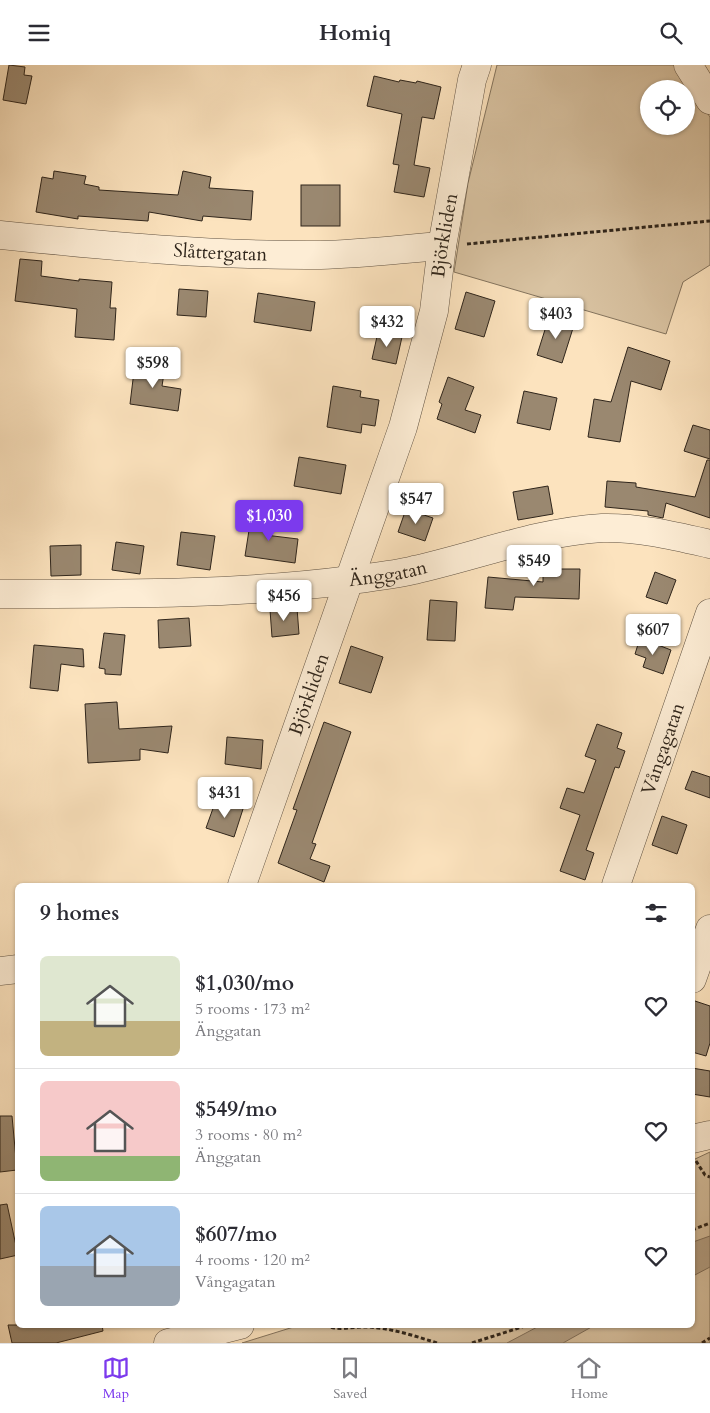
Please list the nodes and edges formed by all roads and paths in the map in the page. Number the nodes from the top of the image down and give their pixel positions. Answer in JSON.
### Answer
{"nodes":[{"id":1,"x":477,"y":65,"type":"edge"},
{"id":2,"x":688,"y":65,"type":"edge"},
{"id":3,"x":710,"y":100,"type":"edge"},
{"id":4,"x":710,"y":221,"type":"edge"},
{"id":5,"x":0,"y":235,"type":"edge"},
{"id":6,"x":442,"y":246,"type":"junction"},
{"id":7,"x":710,"y":544,"type":"edge"},
{"id":8,"x":349,"y":580,"type":"junction"},
{"id":9,"x":0,"y":594,"type":"edge"},
{"id":10,"x":710,"y":613,"type":"edge"},
{"id":11,"x":243,"y":883,"type":"edge"},
{"id":12,"x":617,"y":883,"type":"edge"},
{"id":13,"x":702,"y":940,"type":"edge"},
{"id":14,"x":695,"y":967,"type":"edge"},
{"id":15,"x":15,"y":969,"type":"edge"},
{"id":16,"x":0,"y":971,"type":"edge"},
{"id":17,"x":710,"y":1135,"type":"edge"},
{"id":18,"x":695,"y":1138,"type":"edge"},
{"id":19,"x":695,"y":1161,"type":"edge"},
{"id":20,"x":710,"y":1177,"type":"edge"},
{"id":21,"x":710,"y":1223,"type":"edge"},
{"id":22,"x":695,"y":1229,"type":"edge"},
{"id":23,"x":228,"y":1328,"type":"edge"},
{"id":24,"x":330,"y":1328,"type":"edge"},
{"id":25,"x":350,"y":1328,"type":"edge"},
{"id":26,"x":374,"y":1328,"type":"edge"},
{"id":27,"x":519,"y":1328,"type":"edge"},
{"id":28,"x":710,"y":1338,"type":"edge"},
{"id":29,"x":168,"y":1343,"type":"edge"},
{"id":30,"x":437,"y":1343,"type":"edge"},
{"id":31,"x":472,"y":1343,"type":"edge"},
{"id":32,"x":702,"y":1343,"type":"edge"}],
"edges":[{"from":1,"to":6,"type":"street","name":"Björkliden"},
{"from":2,"to":3,"type":"street"},
{"from":4,"to":6,"type":"path"},
{"from":5,"to":6,"type":"street","name":"Slåttergatan"},
{"from":6,"to":8,"type":"street","name":"Björkliden"},
{"from":7,"to":8,"type":"street","name":"Änggatan"},
{"from":8,"to":9,"type":"street","name":"Änggatan"},
{"from":8,"to":11,"type":"street","name":"Björkliden"},
{"from":10,"to":12,"type":"street","name":"Vångagatan"},
{"from":13,"to":14,"type":"street"},
{"from":15,"to":16,"type":"street"},
{"from":17,"to":18,"type":"street"},
{"from":19,"to":20,"type":"path"},
{"from":21,"to":22,"type":"path"},
{"from":23,"to":29,"type":"street"},
{"from":24,"to":25,"type":"path"},
{"from":26,"to":30,"type":"path"},
{"from":27,"to":31,"type":"path"},
{"from":28,"to":32,"type":"path"}]}
